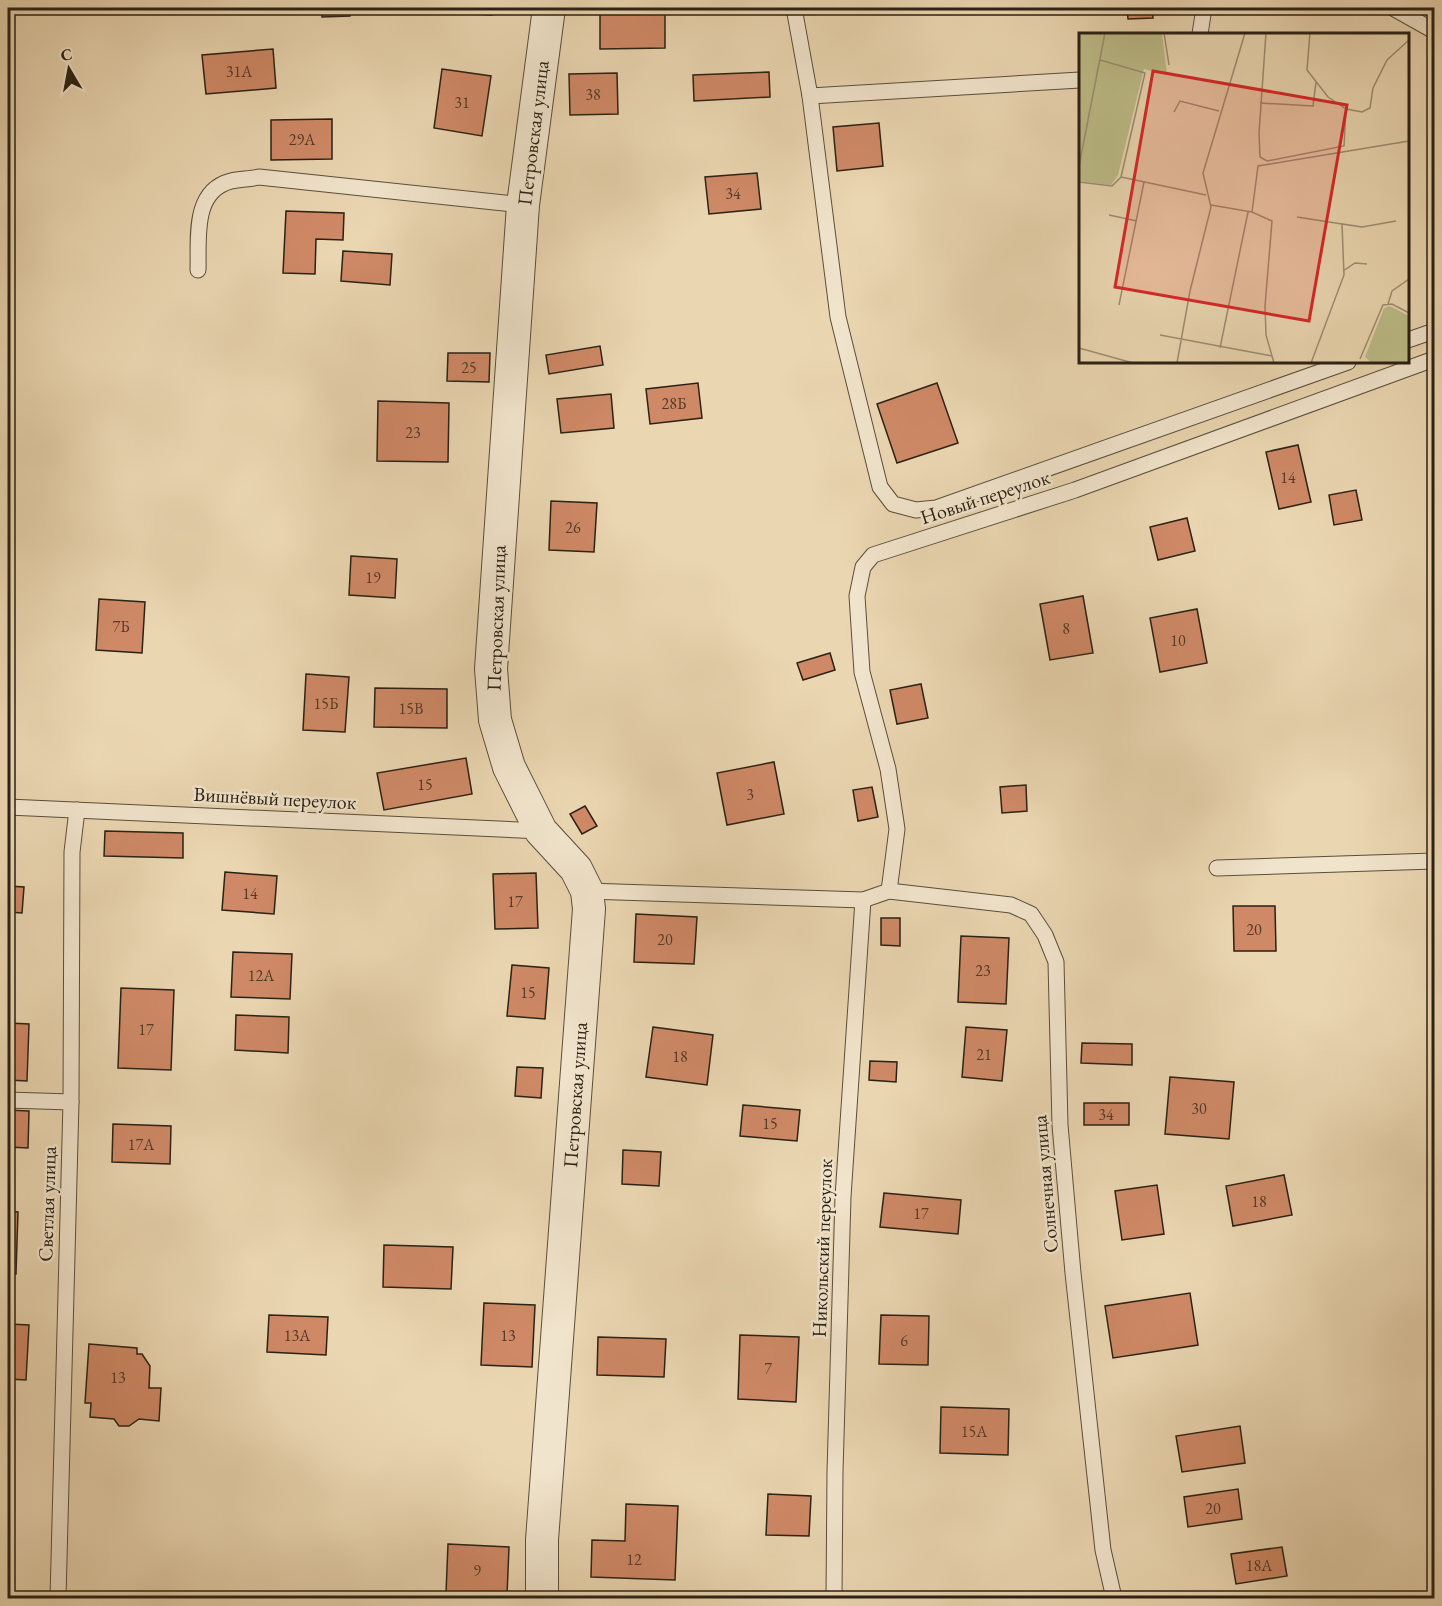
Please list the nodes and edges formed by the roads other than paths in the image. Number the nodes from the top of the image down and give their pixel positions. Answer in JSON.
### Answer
{"nodes":[{"id":1,"x":549,"y":8,"type":"edge"},
{"id":2,"x":794,"y":8,"type":"edge"},
{"id":3,"x":1204,"y":8,"type":"edge"},
{"id":4,"x":1393,"y":8,"type":"edge"},
{"id":5,"x":1434,"y":31,"type":"edge"},
{"id":6,"x":1200,"y":33,"type":"edge"},
{"id":7,"x":1079,"y":80,"type":"edge"},
{"id":8,"x":810,"y":96,"type":"junction"},
{"id":9,"x":523,"y":205,"type":"junction"},
{"id":10,"x":198,"y":270,"type":"dead end"},
{"id":11,"x":1434,"y":331,"type":"edge"},
{"id":12,"x":1409,"y":339,"type":"edge"},
{"id":13,"x":1434,"y":359,"type":"edge"},
{"id":14,"x":1345,"y":363,"type":"edge"},
{"id":15,"x":8,"y":807,"type":"edge"},
{"id":16,"x":77,"y":810,"type":"junction"},
{"id":17,"x":541,"y":831,"type":"junction"},
{"id":18,"x":1434,"y":861,"type":"edge"},
{"id":19,"x":1217,"y":868,"type":"dead end"},
{"id":20,"x":588,"y":891,"type":"junction"},
{"id":21,"x":890,"y":891,"type":"junction"},
{"id":22,"x":863,"y":900,"type":"junction"},
{"id":23,"x":8,"y":1100,"type":"edge"},
{"id":24,"x":71,"y":1102,"type":"junction"},
{"id":25,"x":58,"y":1599,"type":"edge"},
{"id":26,"x":542,"y":1599,"type":"edge"},
{"id":27,"x":834,"y":1599,"type":"edge"},
{"id":28,"x":1114,"y":1599,"type":"edge"}],
"edges":[{"from":1,"to":9,"type":"street","name":"Петровская улица"},
{"from":2,"to":8,"type":"lane"},
{"from":3,"to":6,"type":"lane"},
{"from":4,"to":5,"type":"lane"},
{"from":7,"to":8,"type":"lane"},
{"from":8,"to":14,"type":"lane"},
{"from":9,"to":10,"type":"lane"},
{"from":9,"to":17,"type":"street","name":"Петровская улица"},
{"from":11,"to":12,"type":"lane"},
{"from":13,"to":21,"type":"lane","name":"Новый переулок"},
{"from":15,"to":16,"type":"lane","name":"Вишнёвый переулок"},
{"from":16,"to":17,"type":"lane","name":"Вишнёвый переулок"},
{"from":16,"to":24,"type":"lane","name":"Светлая улица"},
{"from":17,"to":20,"type":"street","name":"Петровская улица"},
{"from":18,"to":19,"type":"lane"},
{"from":20,"to":22,"type":"lane"},
{"from":20,"to":26,"type":"street","name":"Петровская улица"},
{"from":21,"to":22,"type":"lane"},
{"from":21,"to":28,"type":"lane","name":"Солнечная улица"},
{"from":22,"to":27,"type":"lane","name":"Никольский переулок"},
{"from":23,"to":24,"type":"lane"},
{"from":24,"to":25,"type":"lane","name":"Светлая улица"}]}
